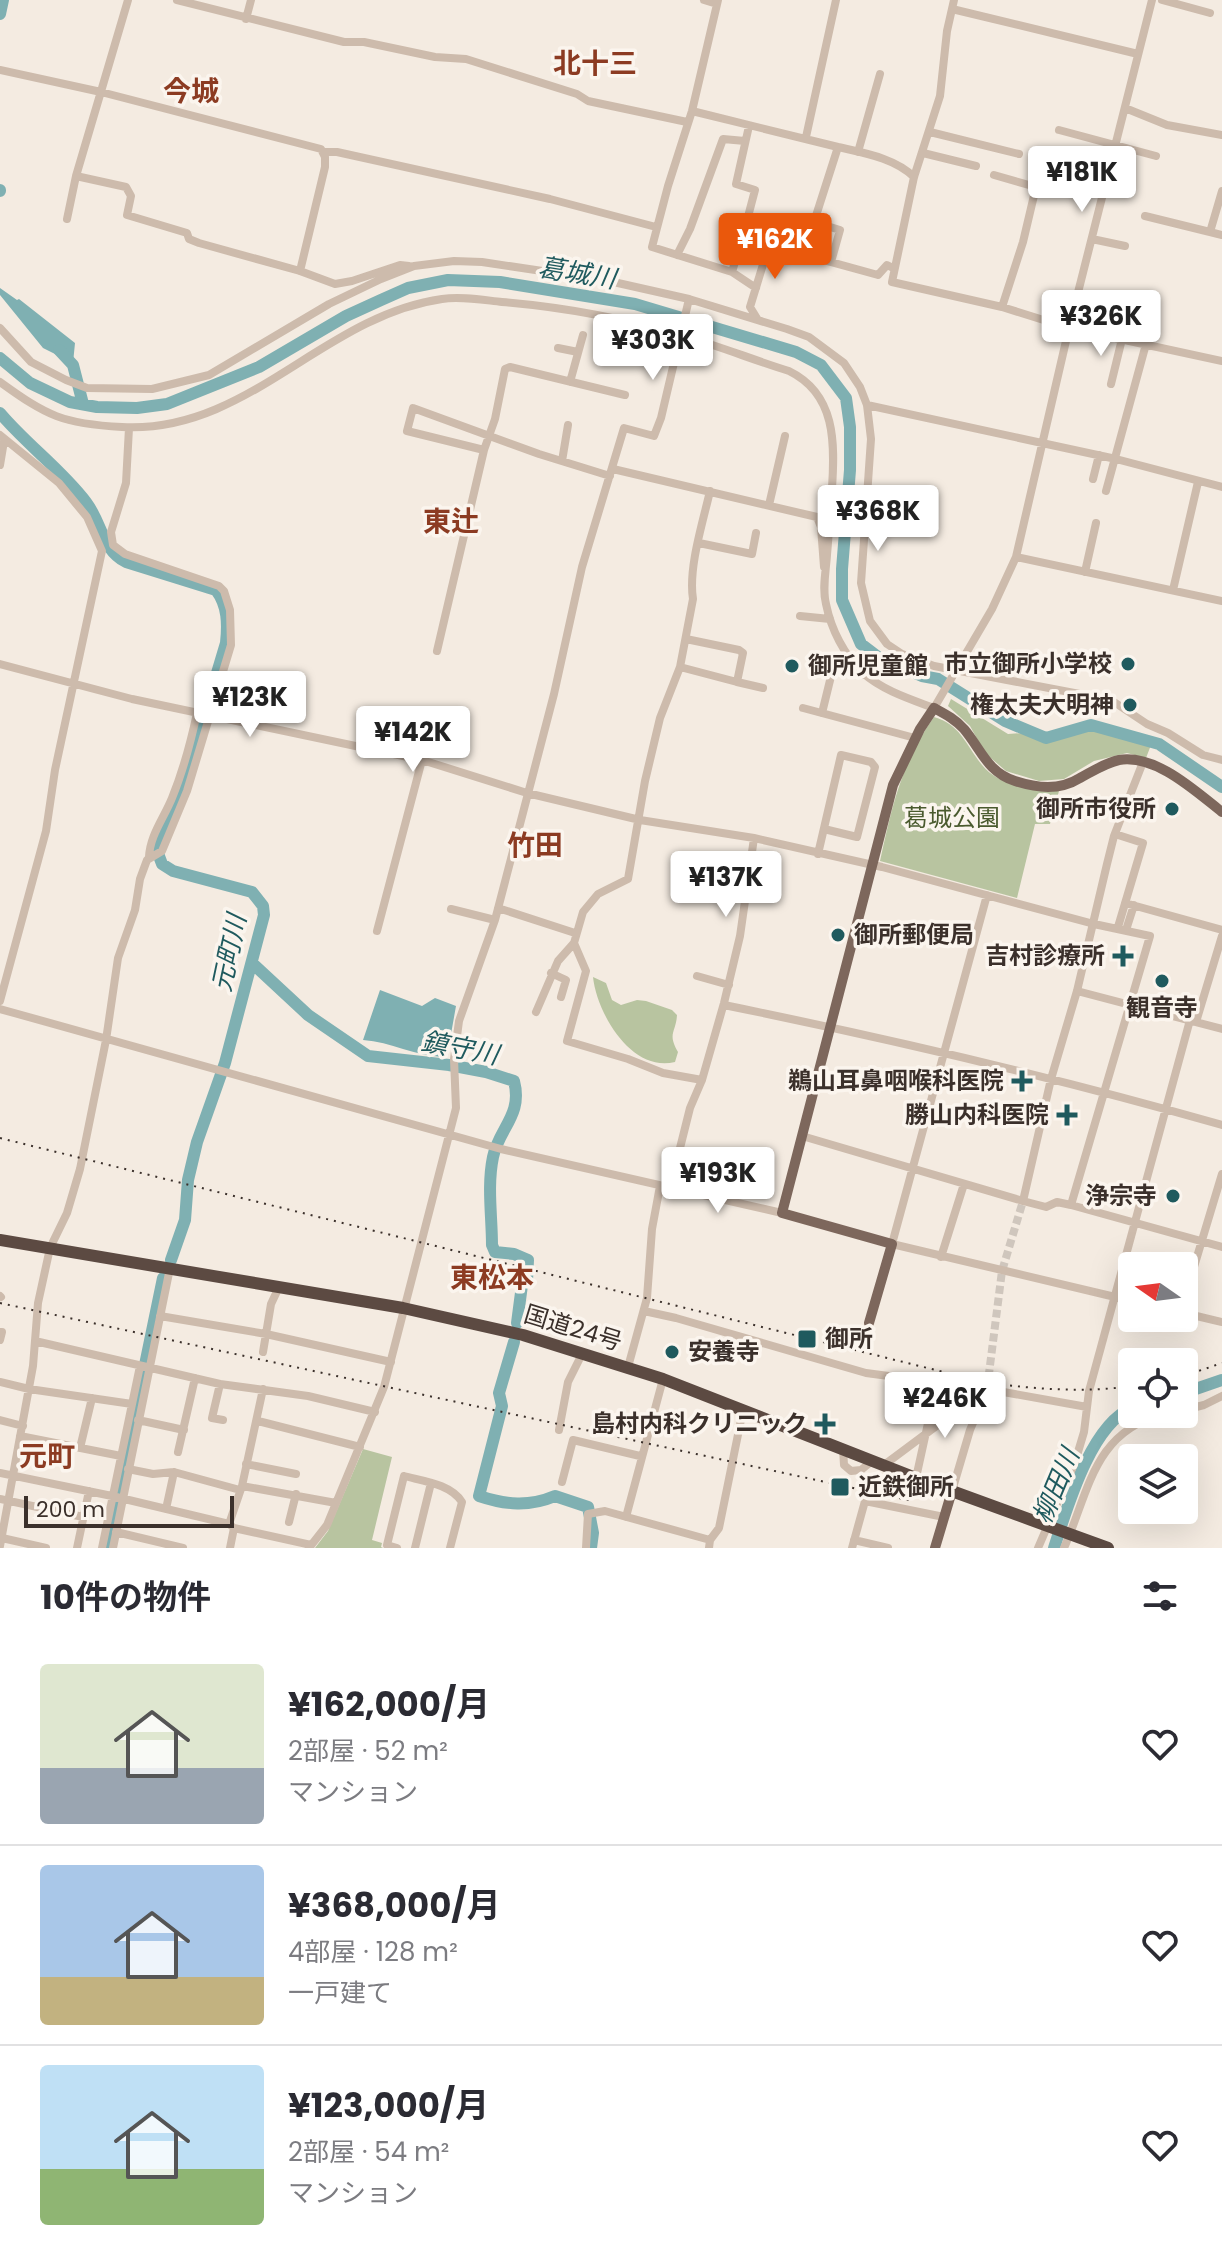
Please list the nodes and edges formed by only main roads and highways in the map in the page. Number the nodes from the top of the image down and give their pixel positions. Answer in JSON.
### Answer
{"nodes":[{"id":1,"x":1220,"y":805,"type":"edge"},
{"id":2,"x":0,"y":1240,"type":"edge"},
{"id":3,"x":869,"y":1323,"type":"road end"},
{"id":4,"x":952,"y":1491,"type":"junction"},
{"id":5,"x":935,"y":1548,"type":"edge"},
{"id":6,"x":1108,"y":1548,"type":"edge"}],
"edges":[{"from":1,"to":3,"type":"main road"},
{"from":2,"to":4,"type":"highway","name":"国道24号"},
{"from":4,"to":5,"type":"main road"},
{"from":4,"to":6,"type":"highway","name":"国道24号"}]}
